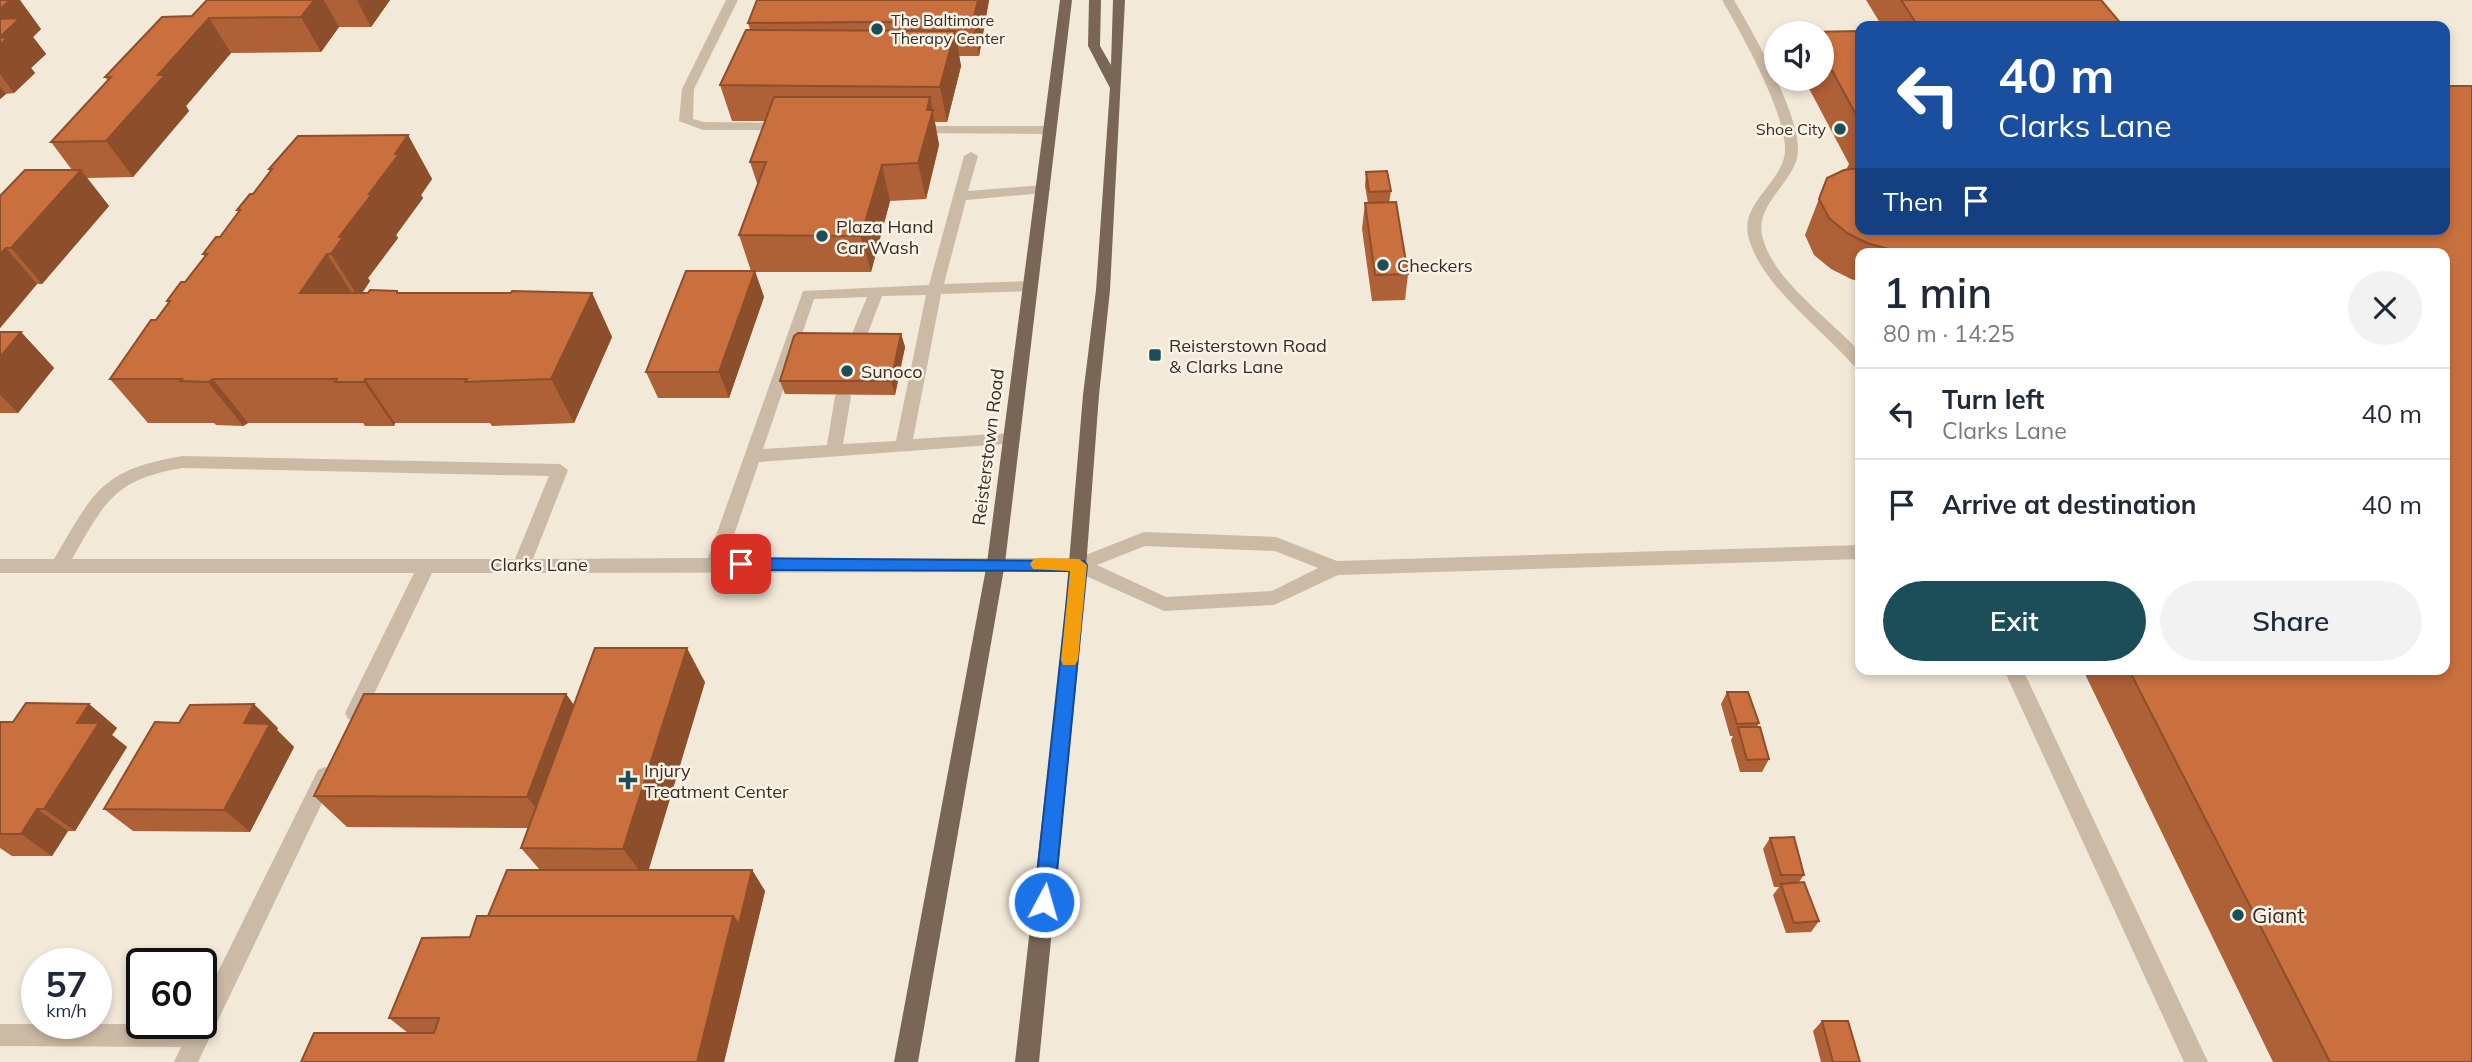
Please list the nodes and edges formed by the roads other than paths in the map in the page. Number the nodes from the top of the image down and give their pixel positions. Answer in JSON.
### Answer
{"nodes":[{"id":1,"x":733,"y":0,"type":"edge"},
{"id":2,"x":1066,"y":0,"type":"edge"},
{"id":3,"x":1095,"y":0,"type":"edge"},
{"id":4,"x":1119,"y":0,"type":"edge"},
{"id":5,"x":1728,"y":0,"type":"edge"},
{"id":6,"x":1116,"y":88,"type":"junction"},
{"id":7,"x":800,"y":128,"type":"edge"},
{"id":8,"x":896,"y":129,"type":"edge"},
{"id":9,"x":1050,"y":130,"type":"junction"},
{"id":10,"x":971,"y":156,"type":"dead end"},
{"id":11,"x":1044,"y":189,"type":"junction"},
{"id":12,"x":959,"y":196,"type":"junction"},
{"id":13,"x":1031,"y":286,"type":"junction"},
{"id":14,"x":934,"y":289,"type":"junction"},
{"id":15,"x":877,"y":291,"type":"junction"},
{"id":16,"x":855,"y":346,"type":"edge"},
{"id":17,"x":1855,"y":357,"type":"edge"},
{"id":18,"x":843,"y":396,"type":"edge"},
{"id":19,"x":1012,"y":439,"type":"junction"},
{"id":20,"x":903,"y":446,"type":"junction"},
{"id":21,"x":834,"y":450,"type":"junction"},
{"id":22,"x":752,"y":456,"type":"junction"},
{"id":23,"x":1855,"y":552,"type":"edge"},
{"id":24,"x":996,"y":563,"type":"junction"},
{"id":25,"x":522,"y":564,"type":"junction"},
{"id":26,"x":715,"y":564,"type":"junction"},
{"id":27,"x":427,"y":565,"type":"junction"},
{"id":28,"x":1079,"y":565,"type":"junction"},
{"id":29,"x":0,"y":566,"type":"edge"},
{"id":30,"x":59,"y":566,"type":"junction"},
{"id":31,"x":1336,"y":568,"type":"junction"},
{"id":32,"x":2015,"y":675,"type":"edge"},
{"id":33,"x":349,"y":725,"type":"edge"},
{"id":34,"x":331,"y":762,"type":"edge"},
{"id":35,"x":217,"y":997,"type":"edge"},
{"id":36,"x":0,"y":1035,"type":"edge"},
{"id":37,"x":126,"y":1036,"type":"edge"},
{"id":38,"x":197,"y":1039,"type":"edge"},
{"id":39,"x":186,"y":1062,"type":"edge"},
{"id":40,"x":906,"y":1062,"type":"edge"},
{"id":41,"x":1027,"y":1062,"type":"edge"},
{"id":42,"x":2196,"y":1062,"type":"edge"}],
"edges":[{"from":1,"to":7,"type":"street"},
{"from":2,"to":9,"type":"main road","name":"Reisterstown Road"},
{"from":3,"to":6,"type":"main road"},
{"from":4,"to":6,"type":"main road"},
{"from":5,"to":17,"type":"street"},
{"from":6,"to":28,"type":"main road"},
{"from":8,"to":9,"type":"street"},
{"from":9,"to":11,"type":"main road","name":"Reisterstown Road"},
{"from":10,"to":12,"type":"street"},
{"from":11,"to":12,"type":"street"},
{"from":11,"to":13,"type":"main road","name":"Reisterstown Road"},
{"from":12,"to":14,"type":"street"},
{"from":13,"to":14,"type":"street"},
{"from":13,"to":19,"type":"main road","name":"Reisterstown Road"},
{"from":14,"to":15,"type":"street"},
{"from":14,"to":20,"type":"street"},
{"from":15,"to":16,"type":"street"},
{"from":15,"to":22,"type":"street"},
{"from":18,"to":21,"type":"street"},
{"from":19,"to":20,"type":"street"},
{"from":19,"to":24,"type":"main road","name":"Reisterstown Road"},
{"from":20,"to":21,"type":"street"},
{"from":21,"to":22,"type":"street"},
{"from":22,"to":26,"type":"street"},
{"from":23,"to":31,"type":"street"},
{"from":24,"to":26,"type":"street","name":"Clarks Lane"},
{"from":24,"to":28,"type":"street","name":"Clarks Lane"},
{"from":24,"to":40,"type":"main road","name":"Reisterstown Road"},
{"from":25,"to":26,"type":"street","name":"Clarks Lane"},
{"from":25,"to":27,"type":"street","name":"Clarks Lane"},
{"from":25,"to":30,"type":"street"},
{"from":27,"to":30,"type":"street","name":"Clarks Lane"},
{"from":27,"to":33,"type":"street"},
{"from":28,"to":31,"type":"street"},
{"from":28,"to":31,"type":"street"},
{"from":28,"to":41,"type":"main road"},
{"from":29,"to":30,"type":"street","name":"Clarks Lane"},
{"from":32,"to":42,"type":"street"},
{"from":34,"to":35,"type":"street"},
{"from":36,"to":37,"type":"street"},
{"from":38,"to":39,"type":"street"}]}
